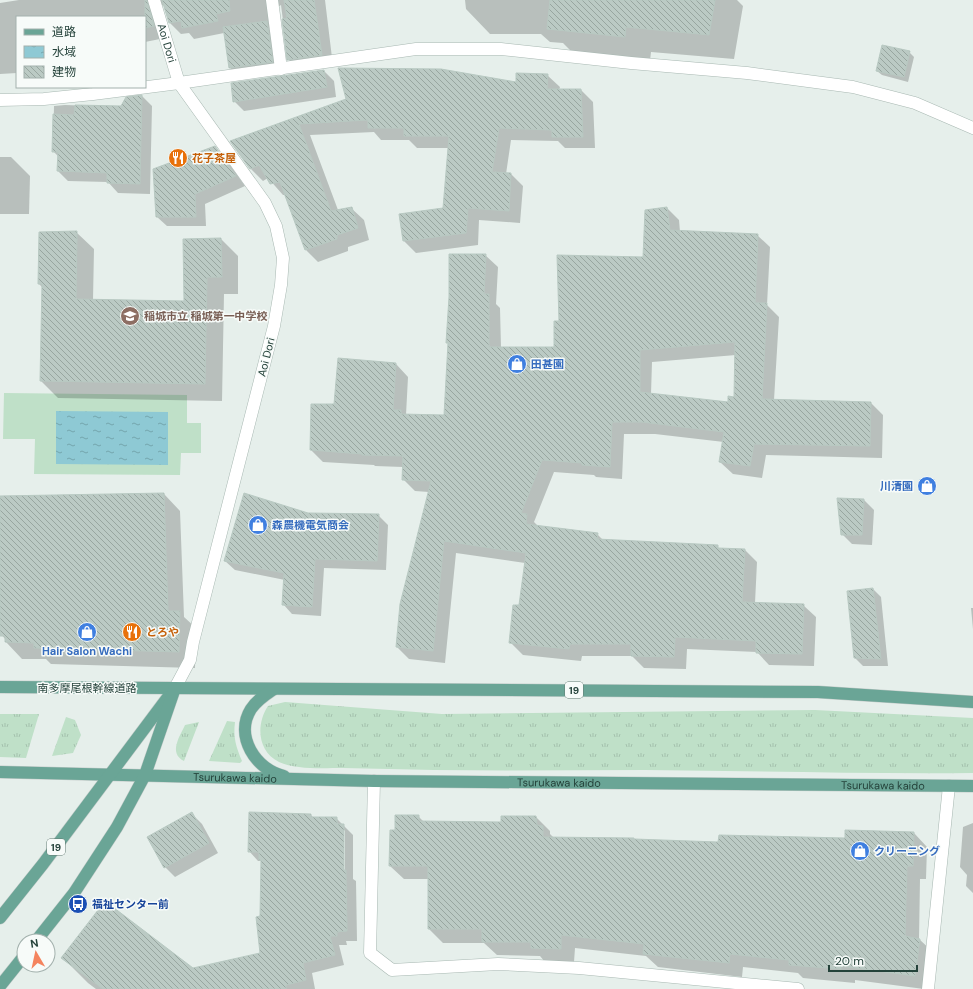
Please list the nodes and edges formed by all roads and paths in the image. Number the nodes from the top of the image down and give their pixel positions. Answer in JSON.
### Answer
{"nodes":[{"id":1,"x":154,"y":0,"type":"edge"},
{"id":2,"x":272,"y":0,"type":"edge"},
{"id":3,"x":281,"y":69,"type":"junction"},
{"id":4,"x":179,"y":83,"type":"junction"},
{"id":5,"x":146,"y":87,"type":"edge"},
{"id":6,"x":137,"y":88,"type":"edge"},
{"id":7,"x":0,"y":100,"type":"edge"},
{"id":8,"x":973,"y":128,"type":"edge"},
{"id":9,"x":0,"y":687,"type":"edge"},
{"id":10,"x":175,"y":688,"type":"junction"},
{"id":11,"x":274,"y":689,"type":"junction"},
{"id":12,"x":973,"y":702,"type":"edge"},
{"id":13,"x":0,"y":772,"type":"edge"},
{"id":14,"x":110,"y":774,"type":"junction"},
{"id":15,"x":145,"y":775,"type":"junction"},
{"id":16,"x":303,"y":780,"type":"junction"},
{"id":17,"x":374,"y":781,"type":"junction"},
{"id":18,"x":949,"y":786,"type":"junction"},
{"id":19,"x":973,"y":786,"type":"edge"},
{"id":20,"x":0,"y":918,"type":"edge"},
{"id":21,"x":42,"y":933,"type":"edge"},
{"id":22,"x":16,"y":966,"type":"edge"},
{"id":23,"x":0,"y":986,"type":"edge"},
{"id":24,"x":798,"y":989,"type":"edge"},
{"id":25,"x":928,"y":989,"type":"edge"}],
"edges":[{"from":1,"to":4,"type":"street","name":"Aoi Dori"},
{"from":2,"to":3,"type":"street"},
{"from":3,"to":4,"type":"street"},
{"from":3,"to":8,"type":"street"},
{"from":4,"to":5,"type":"street"},
{"from":4,"to":10,"type":"street","name":"Aoi Dori"},
{"from":6,"to":7,"type":"street"},
{"from":9,"to":10,"type":"main road","name":"南多摩尾根幹線道路","number":"19"},
{"from":10,"to":11,"type":"main road","number":"19"},
{"from":10,"to":14,"type":"main road","number":"19"},
{"from":10,"to":15,"type":"main road"},
{"from":11,"to":12,"type":"main road","number":"19"},
{"from":11,"to":16,"type":"main road"},
{"from":13,"to":14,"type":"main road"},
{"from":14,"to":15,"type":"main road","name":"Tsurukawa kaido"},
{"from":14,"to":20,"type":"main road","number":"19"},
{"from":15,"to":16,"type":"main road","name":"Tsurukawa kaido"},
{"from":15,"to":21,"type":"main road"},
{"from":16,"to":17,"type":"main road","name":"Tsurukawa kaido"},
{"from":17,"to":18,"type":"main road","name":"Tsurukawa kaido"},
{"from":17,"to":24,"type":"street"},
{"from":18,"to":19,"type":"main road","name":"Tsurukawa kaido"},
{"from":18,"to":25,"type":"street"},
{"from":22,"to":23,"type":"main road"}]}
